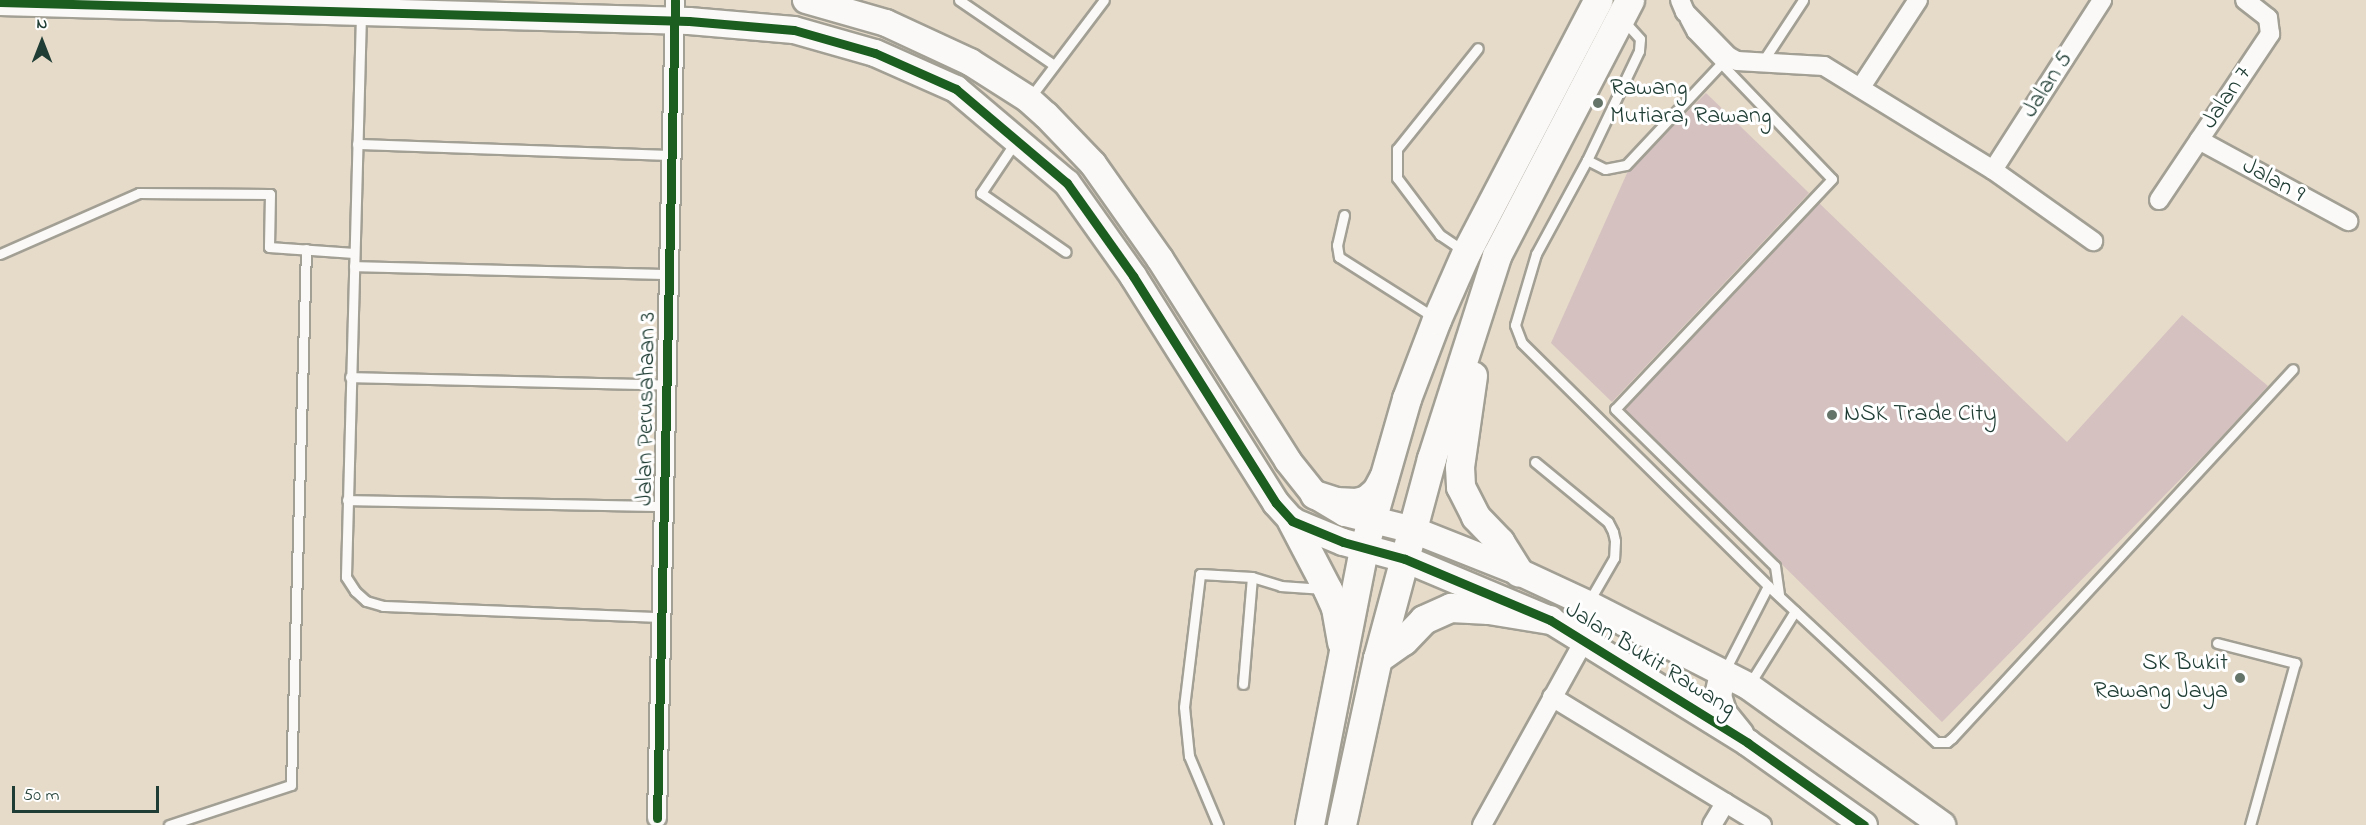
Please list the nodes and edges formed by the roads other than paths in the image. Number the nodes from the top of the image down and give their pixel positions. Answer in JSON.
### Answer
{"nodes":[{"id":1,"x":806,"y":0,"type":"edge"},
{"id":2,"x":959,"y":0,"type":"edge"},
{"id":3,"x":1104,"y":0,"type":"edge"},
{"id":4,"x":1673,"y":0,"type":"edge"},
{"id":5,"x":1680,"y":0,"type":"edge"},
{"id":6,"x":1803,"y":0,"type":"edge"},
{"id":7,"x":1918,"y":0,"type":"edge"},
{"id":8,"x":2102,"y":0,"type":"edge"},
{"id":9,"x":2245,"y":0,"type":"edge"},
{"id":10,"x":0,"y":2,"type":"edge"},
{"id":11,"x":362,"y":5,"type":"edge"},
{"id":12,"x":854,"y":6,"type":"edge"},
{"id":13,"x":1616,"y":6,"type":"edge"},
{"id":14,"x":675,"y":10,"type":"edge"},
{"id":15,"x":1478,"y":48,"type":"dead end"},
{"id":16,"x":1763,"y":61,"type":"junction"},
{"id":17,"x":1721,"y":64,"type":"junction"},
{"id":18,"x":1054,"y":65,"type":"junction"},
{"id":19,"x":1861,"y":87,"type":"junction"},
{"id":20,"x":1028,"y":99,"type":"junction"},
{"id":21,"x":1017,"y":139,"type":"junction"},
{"id":22,"x":2199,"y":140,"type":"junction"},
{"id":23,"x":357,"y":144,"type":"junction"},
{"id":24,"x":672,"y":155,"type":"junction"},
{"id":25,"x":1587,"y":160,"type":"junction"},
{"id":26,"x":1993,"y":170,"type":"junction"},
{"id":27,"x":2159,"y":200,"type":"dead end"},
{"id":28,"x":1344,"y":214,"type":"dead end"},
{"id":29,"x":2348,"y":221,"type":"dead end"},
{"id":30,"x":1134,"y":222,"type":"junction"},
{"id":31,"x":1108,"y":241,"type":"junction"},
{"id":32,"x":2093,"y":241,"type":"dead end"},
{"id":33,"x":306,"y":249,"type":"junction"},
{"id":34,"x":1066,"y":252,"type":"dead end"},
{"id":35,"x":1467,"y":252,"type":"junction"},
{"id":36,"x":354,"y":253,"type":"junction"},
{"id":37,"x":0,"y":254,"type":"edge"},
{"id":38,"x":1497,"y":256,"type":"junction"},
{"id":39,"x":354,"y":266,"type":"junction"},
{"id":40,"x":669,"y":274,"type":"junction"},
{"id":41,"x":1437,"y":320,"type":"junction"},
{"id":42,"x":2293,"y":369,"type":"dead end"},
{"id":43,"x":350,"y":377,"type":"junction"},
{"id":44,"x":667,"y":386,"type":"junction"},
{"id":45,"x":1535,"y":462,"type":"dead end"},
{"id":46,"x":1389,"y":468,"type":"junction"},
{"id":47,"x":1315,"y":495,"type":"junction"},
{"id":48,"x":347,"y":500,"type":"junction"},
{"id":49,"x":664,"y":506,"type":"junction"},
{"id":50,"x":1374,"y":519,"type":"junction"},
{"id":51,"x":1292,"y":520,"type":"junction"},
{"id":52,"x":1413,"y":530,"type":"junction"},
{"id":53,"x":1364,"y":549,"type":"junction"},
{"id":54,"x":1405,"y":559,"type":"junction"},
{"id":55,"x":1519,"y":572,"type":"junction"},
{"id":56,"x":1252,"y":577,"type":"junction"},
{"id":57,"x":1768,"y":586,"type":"junction"},
{"id":58,"x":1328,"y":590,"type":"junction"},
{"id":59,"x":1779,"y":596,"type":"junction"},
{"id":60,"x":1588,"y":604,"type":"junction"},
{"id":61,"x":1796,"y":611,"type":"junction"},
{"id":62,"x":662,"y":616,"type":"junction"},
{"id":63,"x":1550,"y":620,"type":"junction"},
{"id":64,"x":1584,"y":641,"type":"junction"},
{"id":65,"x":2217,"y":643,"type":"dead end"},
{"id":66,"x":1343,"y":659,"type":"junction"},
{"id":67,"x":1378,"y":659,"type":"junction"},
{"id":68,"x":1723,"y":674,"type":"junction"},
{"id":69,"x":1243,"y":684,"type":"dead end"},
{"id":70,"x":1748,"y":687,"type":"junction"},
{"id":71,"x":1552,"y":697,"type":"junction"},
{"id":72,"x":1748,"y":743,"type":"junction"},
{"id":73,"x":1725,"y":803,"type":"junction"},
{"id":74,"x":657,"y":818,"type":"dead end"},
{"id":75,"x":169,"y":825,"type":"edge"},
{"id":76,"x":1218,"y":825,"type":"edge"},
{"id":77,"x":1310,"y":825,"type":"edge"},
{"id":78,"x":1342,"y":825,"type":"edge"},
{"id":79,"x":1482,"y":825,"type":"edge"},
{"id":80,"x":1712,"y":825,"type":"edge"},
{"id":81,"x":1762,"y":825,"type":"edge"},
{"id":82,"x":1864,"y":825,"type":"edge"},
{"id":83,"x":1942,"y":825,"type":"edge"},
{"id":84,"x":2250,"y":825,"type":"edge"}],
"edges":[{"from":1,"to":12,"type":"street"},
{"from":2,"to":18,"type":"lane"},
{"from":3,"to":18,"type":"lane"},
{"from":4,"to":17,"type":"lane"},
{"from":5,"to":16,"type":"street"},
{"from":6,"to":16,"type":"lane"},
{"from":7,"to":19,"type":"street"},
{"from":8,"to":26,"type":"street","name":"Jalan 5"},
{"from":9,"to":22,"type":"street","name":"Jalan 7"},
{"from":10,"to":11,"type":"street"},
{"from":11,"to":14,"type":"street"},
{"from":11,"to":23,"type":"lane"},
{"from":12,"to":20,"type":"street"},
{"from":13,"to":25,"type":"lane"},
{"from":13,"to":35,"type":"main road"},
{"from":13,"to":38,"type":"main road"},
{"from":14,"to":21,"type":"street"},
{"from":14,"to":24,"type":"street","name":"Jalan Perusahaan 3"},
{"from":15,"to":35,"type":"lane"},
{"from":16,"to":19,"type":"street"},
{"from":17,"to":25,"type":"lane"},
{"from":17,"to":59,"type":"lane"},
{"from":18,"to":20,"type":"lane"},
{"from":19,"to":26,"type":"street"},
{"from":20,"to":30,"type":"street"},
{"from":21,"to":31,"type":"street"},
{"from":21,"to":34,"type":"lane"},
{"from":22,"to":27,"type":"street","name":"Jalan 7"},
{"from":22,"to":29,"type":"street","name":"Jalan 9"},
{"from":23,"to":24,"type":"lane"},
{"from":23,"to":36,"type":"lane"},
{"from":24,"to":40,"type":"street","name":"Jalan Perusahaan 3"},
{"from":25,"to":57,"type":"lane"},
{"from":26,"to":32,"type":"street"},
{"from":28,"to":41,"type":"lane"},
{"from":30,"to":31,"type":"street"},
{"from":30,"to":47,"type":"street"},
{"from":31,"to":51,"type":"street"},
{"from":33,"to":36,"type":"lane"},
{"from":33,"to":37,"type":"lane"},
{"from":33,"to":75,"type":"lane"},
{"from":35,"to":41,"type":"main road"},
{"from":36,"to":39,"type":"lane"},
{"from":38,"to":52,"type":"main road"},
{"from":38,"to":55,"type":"main road"},
{"from":39,"to":40,"type":"lane"},
{"from":39,"to":43,"type":"lane"},
{"from":40,"to":44,"type":"street","name":"Jalan Perusahaan 3"},
{"from":41,"to":46,"type":"main road"},
{"from":42,"to":61,"type":"lane"},
{"from":43,"to":44,"type":"lane"},
{"from":43,"to":48,"type":"lane"},
{"from":44,"to":49,"type":"street","name":"Jalan Perusahaan 3"},
{"from":45,"to":60,"type":"lane"},
{"from":46,"to":47,"type":"main road"},
{"from":46,"to":50,"type":"main road"},
{"from":47,"to":50,"type":"street","name":"Jalan Bukit Rawang"},
{"from":48,"to":49,"type":"lane"},
{"from":48,"to":62,"type":"lane"},
{"from":49,"to":62,"type":"street","name":"Jalan Perusahaan 3"},
{"from":50,"to":52,"type":"street","name":"Jalan Bukit Rawang"},
{"from":50,"to":53,"type":"main road"},
{"from":51,"to":53,"type":"street","name":"Jalan Bukit Rawang"},
{"from":51,"to":58,"type":"main road"},
{"from":52,"to":54,"type":"main road"},
{"from":52,"to":55,"type":"street","name":"Jalan Bukit Rawang"},
{"from":53,"to":54,"type":"street","name":"Jalan Bukit Rawang"},
{"from":53,"to":66,"type":"main road"},
{"from":54,"to":63,"type":"street","name":"Jalan Bukit Rawang"},
{"from":54,"to":67,"type":"main road"},
{"from":55,"to":60,"type":"street","name":"Jalan Bukit Rawang"},
{"from":56,"to":58,"type":"lane"},
{"from":56,"to":69,"type":"lane"},
{"from":56,"to":76,"type":"lane"},
{"from":57,"to":59,"type":"lane"},
{"from":57,"to":68,"type":"lane"},
{"from":58,"to":66,"type":"main road"},
{"from":59,"to":61,"type":"lane"},
{"from":60,"to":68,"type":"street","name":"Jalan Bukit Rawang"},
{"from":61,"to":70,"type":"lane"},
{"from":62,"to":74,"type":"street","name":"Jalan Perusahaan 3"},
{"from":63,"to":64,"type":"street","name":"Jalan Bukit Rawang"},
{"from":63,"to":67,"type":"main road"},
{"from":64,"to":71,"type":"street"},
{"from":64,"to":72,"type":"street","name":"Jalan Bukit Rawang"},
{"from":65,"to":84,"type":"lane"},
{"from":66,"to":77,"type":"main road"},
{"from":67,"to":78,"type":"main road"},
{"from":68,"to":70,"type":"street","name":"Jalan Bukit Rawang"},
{"from":68,"to":72,"type":"street"},
{"from":70,"to":83,"type":"street","name":"Jalan Bukit Rawang"},
{"from":71,"to":73,"type":"street"},
{"from":71,"to":79,"type":"street"},
{"from":72,"to":82,"type":"street","name":"Jalan Bukit Rawang"},
{"from":73,"to":80,"type":"street"},
{"from":73,"to":81,"type":"street"}]}
